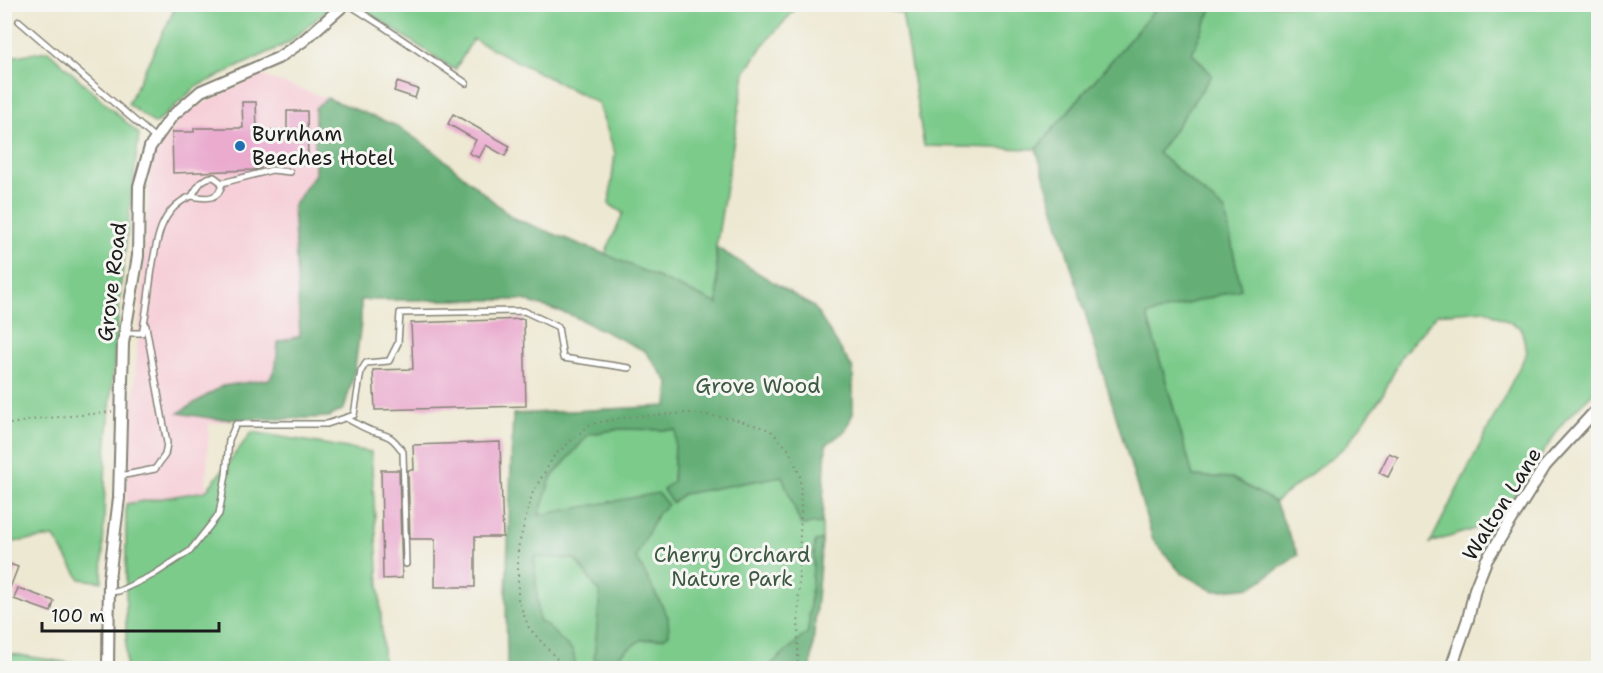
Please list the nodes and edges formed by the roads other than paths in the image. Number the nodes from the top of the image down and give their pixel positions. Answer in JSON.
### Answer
{"nodes":[{"id":1,"x":346,"y":4,"type":"edge"},
{"id":2,"x":19,"y":21,"type":"dead end"},
{"id":3,"x":466,"y":83,"type":"dead end"},
{"id":4,"x":157,"y":140,"type":"junction"},
{"id":5,"x":290,"y":172,"type":"dead end"},
{"id":6,"x":222,"y":183,"type":"junction"},
{"id":7,"x":192,"y":196,"type":"junction"},
{"id":8,"x":145,"y":322,"type":"junction"},
{"id":9,"x":125,"y":333,"type":"junction"},
{"id":10,"x":629,"y":368,"type":"dead end"},
{"id":11,"x":1599,"y":408,"type":"edge"},
{"id":12,"x":346,"y":418,"type":"junction"},
{"id":13,"x":120,"y":476,"type":"junction"},
{"id":14,"x":406,"y":564,"type":"dead end"},
{"id":15,"x":109,"y":592,"type":"junction"},
{"id":16,"x":108,"y":669,"type":"edge"},
{"id":17,"x":1451,"y":669,"type":"edge"}],
"edges":[{"from":1,"to":3,"type":"lane"},
{"from":1,"to":4,"type":"street","name":"Grove Road"},
{"from":2,"to":4,"type":"lane"},
{"from":4,"to":9,"type":"street","name":"Grove Road"},
{"from":5,"to":6,"type":"lane"},
{"from":6,"to":7,"type":"lane"},
{"from":6,"to":7,"type":"lane"},
{"from":7,"to":8,"type":"lane"},
{"from":8,"to":9,"type":"lane"},
{"from":8,"to":13,"type":"lane"},
{"from":9,"to":13,"type":"street","name":"Grove Road"},
{"from":10,"to":12,"type":"lane"},
{"from":11,"to":17,"type":"street","name":"Walton Lane"},
{"from":12,"to":14,"type":"lane"},
{"from":12,"to":15,"type":"lane"},
{"from":13,"to":15,"type":"street","name":"Grove Road"},
{"from":15,"to":16,"type":"street","name":"Grove Road"}]}
